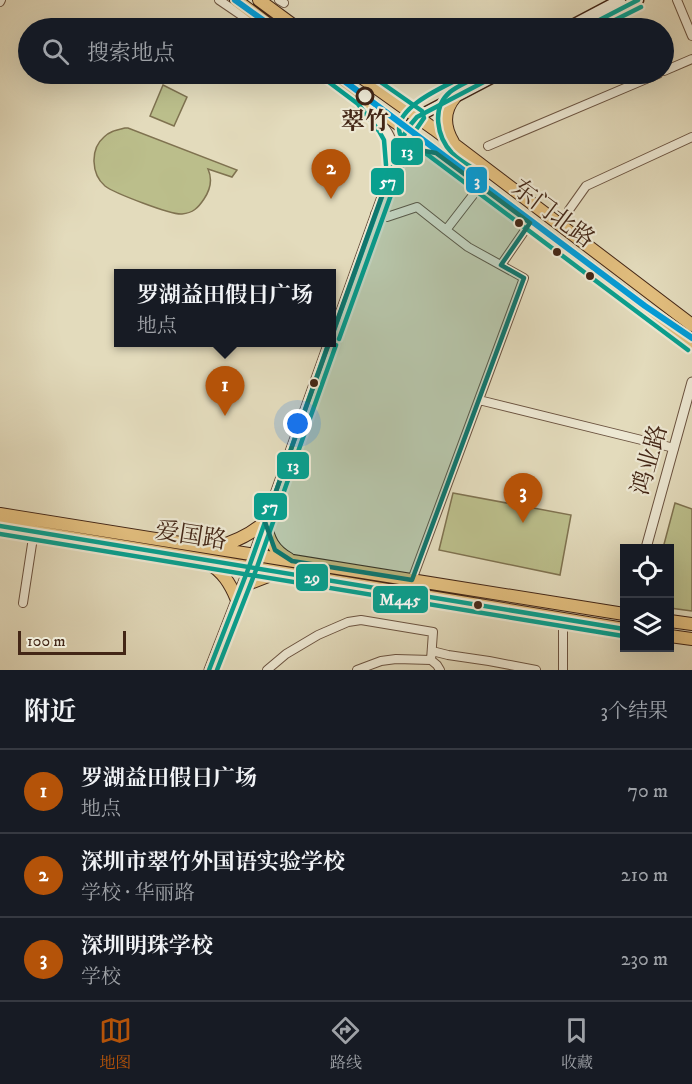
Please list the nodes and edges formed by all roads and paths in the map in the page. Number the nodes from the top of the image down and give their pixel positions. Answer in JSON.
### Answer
{"nodes":[{"id":1,"x":219,"y":0,"type":"edge"},
{"id":2,"x":236,"y":0,"type":"edge"},
{"id":3,"x":259,"y":0,"type":"edge"},
{"id":4,"x":620,"y":0,"type":"edge"},
{"id":5,"x":638,"y":0,"type":"edge"},
{"id":6,"x":677,"y":0,"type":"edge"},
{"id":7,"x":245,"y":18,"type":"edge"},
{"id":8,"x":260,"y":18,"type":"edge"},
{"id":9,"x":283,"y":18,"type":"edge"},
{"id":10,"x":586,"y":18,"type":"edge"},
{"id":11,"x":603,"y":18,"type":"edge"},
{"id":12,"x":692,"y":36,"type":"edge"},
{"id":13,"x":692,"y":59,"type":"edge"},
{"id":14,"x":674,"y":66,"type":"edge"},
{"id":15,"x":344,"y":84,"type":"edge"},
{"id":16,"x":371,"y":84,"type":"edge"},
{"id":17,"x":465,"y":84,"type":"edge"},
{"id":18,"x":480,"y":84,"type":"edge"},
{"id":19,"x":634,"y":84,"type":"edge"},
{"id":20,"x":455,"y":97,"type":"junction"},
{"id":21,"x":364,"y":99,"type":"junction"},
{"id":22,"x":415,"y":116,"type":"junction"},
{"id":23,"x":406,"y":130,"type":"junction"},
{"id":24,"x":692,"y":137,"type":"edge"},
{"id":25,"x":455,"y":146,"type":"junction"},
{"id":26,"x":488,"y":146,"type":"dead end"},
{"id":27,"x":436,"y":153,"type":"junction"},
{"id":28,"x":392,"y":169,"type":"junction"},
{"id":29,"x":480,"y":186,"type":"junction"},
{"id":30,"x":569,"y":210,"type":"dead end"},
{"id":31,"x":375,"y":214,"type":"junction"},
{"id":32,"x":530,"y":223,"type":"junction"},
{"id":33,"x":446,"y":230,"type":"junction"},
{"id":34,"x":501,"y":265,"type":"junction"},
{"id":35,"x":690,"y":319,"type":"edge"},
{"id":36,"x":336,"y":325,"type":"edge"},
{"id":37,"x":692,"y":344,"type":"edge"},
{"id":38,"x":327,"y":347,"type":"edge"},
{"id":39,"x":692,"y":382,"type":"edge"},
{"id":40,"x":479,"y":400,"type":"junction"},
{"id":41,"x":674,"y":448,"type":"junction"},
{"id":42,"x":0,"y":514,"type":"edge"},
{"id":43,"x":265,"y":522,"type":"junction"},
{"id":44,"x":0,"y":526,"type":"edge"},
{"id":45,"x":34,"y":531,"type":"junction"},
{"id":46,"x":647,"y":544,"type":"edge"},
{"id":47,"x":211,"y":548,"type":"junction"},
{"id":48,"x":204,"y":560,"type":"junction"},
{"id":49,"x":251,"y":561,"type":"junction"},
{"id":50,"x":292,"y":561,"type":"junction"},
{"id":51,"x":279,"y":572,"type":"junction"},
{"id":52,"x":412,"y":580,"type":"junction"},
{"id":53,"x":238,"y":595,"type":"junction"},
{"id":54,"x":22,"y":603,"type":"dead end"},
{"id":55,"x":620,"y":613,"type":"edge"},
{"id":56,"x":563,"y":619,"type":"junction"},
{"id":57,"x":674,"y":622,"type":"edge"},
{"id":58,"x":692,"y":624,"type":"edge"},
{"id":59,"x":620,"y":627,"type":"edge"},
{"id":60,"x":674,"y":637,"type":"edge"},
{"id":61,"x":692,"y":639,"type":"edge"},
{"id":62,"x":432,"y":651,"type":"junction"},
{"id":63,"x":431,"y":660,"type":"junction"},
{"id":64,"x":209,"y":670,"type":"edge"},
{"id":65,"x":267,"y":670,"type":"edge"},
{"id":66,"x":357,"y":670,"type":"edge"},
{"id":67,"x":440,"y":670,"type":"edge"},
{"id":68,"x":536,"y":670,"type":"edge"},
{"id":69,"x":562,"y":670,"type":"edge"}],
"edges":[{"from":1,"to":7,"type":"street"},
{"from":2,"to":8,"type":"main road"},
{"from":3,"to":9,"type":"main road"},
{"from":4,"to":10,"type":"main road"},
{"from":5,"to":11,"type":"main road"},
{"from":6,"to":12,"type":"street"},
{"from":13,"to":14,"type":"street"},
{"from":15,"to":21,"type":"main road","name":"东门北路"},
{"from":16,"to":22,"type":"main road","name":"东门北路"},
{"from":17,"to":22,"type":"main road"},
{"from":18,"to":20,"type":"main road"},
{"from":19,"to":26,"type":"street"},
{"from":20,"to":22,"type":"main road"},
{"from":20,"to":25,"type":"main road"},
{"from":21,"to":23,"type":"main road","name":"东门北路"},
{"from":21,"to":28,"type":"street"},
{"from":22,"to":23,"type":"main road"},
{"from":22,"to":25,"type":"main road","name":"东门北路"},
{"from":23,"to":27,"type":"main road","name":"东门北路"},
{"from":23,"to":28,"type":"street"},
{"from":24,"to":30,"type":"street"},
{"from":25,"to":35,"type":"main road","name":"东门北路"},
{"from":27,"to":28,"type":"main road"},
{"from":27,"to":29,"type":"main road","name":"东门北路"},
{"from":28,"to":31,"type":"street"},
{"from":29,"to":32,"type":"main road","name":"东门北路"},
{"from":29,"to":33,"type":"street"},
{"from":31,"to":33,"type":"street"},
{"from":31,"to":36,"type":"street"},
{"from":32,"to":34,"type":"street"},
{"from":32,"to":37,"type":"main road","name":"东门北路"},
{"from":33,"to":34,"type":"street"},
{"from":34,"to":40,"type":"street"},
{"from":38,"to":43,"type":"street"},
{"from":39,"to":41,"type":"street","name":"鸿业路"},
{"from":40,"to":41,"type":"street"},
{"from":40,"to":52,"type":"street"},
{"from":41,"to":46,"type":"street","name":"鸿业路"},
{"from":42,"to":47,"type":"main road","name":"爱国路"},
{"from":43,"to":47,"type":"main road"},
{"from":43,"to":49,"type":"street"},
{"from":43,"to":50,"type":"main road"},
{"from":44,"to":45,"type":"main road","name":"爱国路"},
{"from":45,"to":48,"type":"main road","name":"爱国路"},
{"from":45,"to":54,"type":"street"},
{"from":47,"to":49,"type":"main road","name":"爱国路"},
{"from":48,"to":49,"type":"main road","name":"爱国路"},
{"from":48,"to":53,"type":"main road"},
{"from":49,"to":50,"type":"main road","name":"爱国路"},
{"from":49,"to":51,"type":"main road","name":"爱国路"},
{"from":49,"to":53,"type":"street"},
{"from":50,"to":52,"type":"main road","name":"爱国路"},
{"from":51,"to":53,"type":"main road"},
{"from":51,"to":56,"type":"main road","name":"爱国路"},
{"from":52,"to":55,"type":"main road","name":"爱国路"},
{"from":53,"to":64,"type":"street"},
{"from":56,"to":59,"type":"main road","name":"爱国路"},
{"from":56,"to":69,"type":"street"},
{"from":57,"to":58,"type":"main road"},
{"from":60,"to":61,"type":"main road"},
{"from":62,"to":63,"type":"street"},
{"from":62,"to":65,"type":"street"},
{"from":62,"to":68,"type":"street"},
{"from":63,"to":66,"type":"street"},
{"from":63,"to":67,"type":"street"}]}
